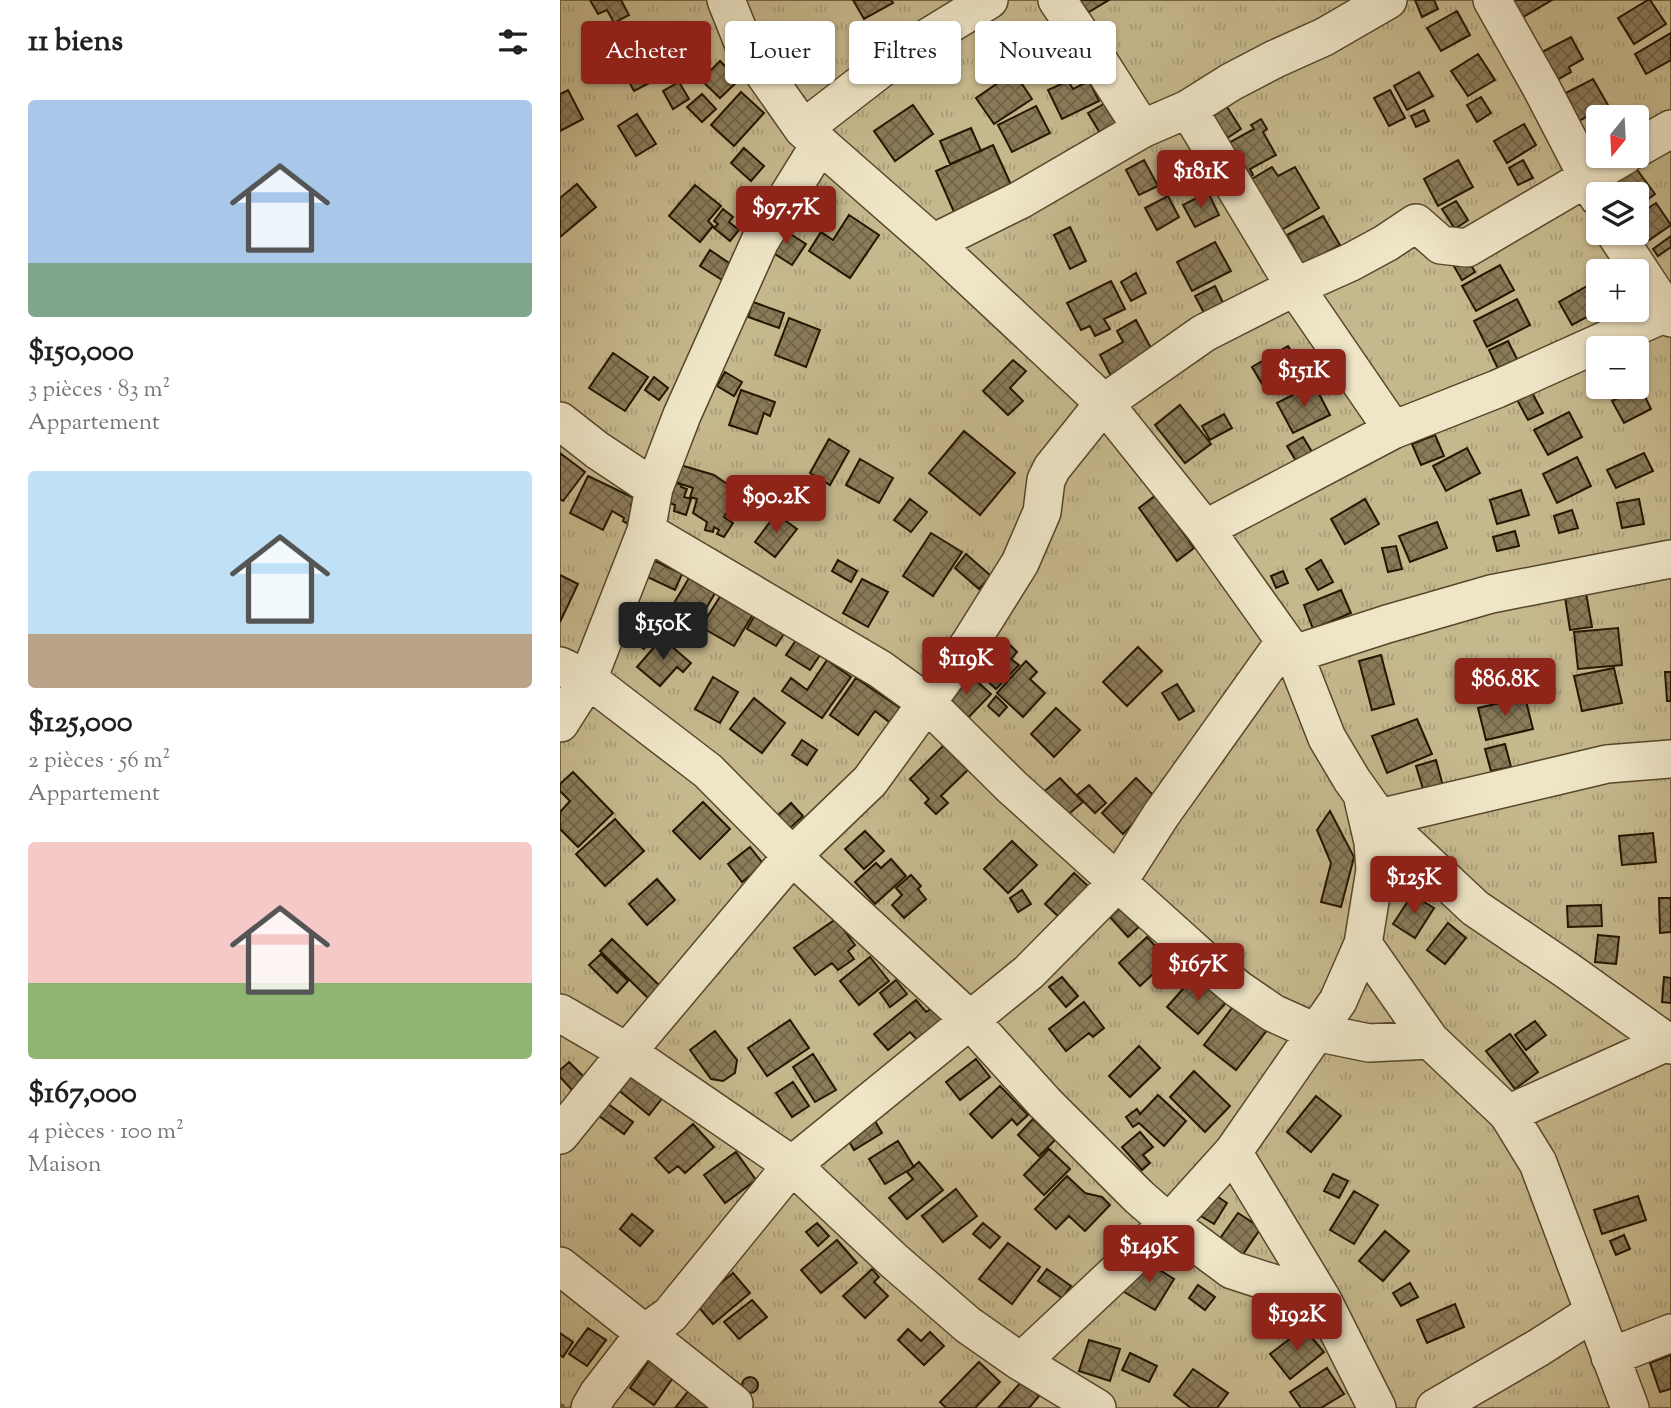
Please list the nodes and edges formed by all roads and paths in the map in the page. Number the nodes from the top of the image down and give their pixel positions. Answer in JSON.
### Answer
{"nodes":[{"id":1,"x":726,"y":0,"type":"edge"},
{"id":2,"x":989,"y":0,"type":"edge"},
{"id":3,"x":1057,"y":0,"type":"edge"},
{"id":4,"x":1388,"y":0,"type":"edge"},
{"id":5,"x":1492,"y":0,"type":"edge"},
{"id":6,"x":1188,"y":109,"type":"junction"},
{"id":7,"x":1142,"y":129,"type":"junction"},
{"id":8,"x":1671,"y":130,"type":"edge"},
{"id":9,"x":811,"y":136,"type":"junction"},
{"id":10,"x":1649,"y":142,"type":"edge"},
{"id":11,"x":1612,"y":168,"type":"edge"},
{"id":12,"x":1591,"y":182,"type":"edge"},
{"id":13,"x":1597,"y":182,"type":"edge"},
{"id":14,"x":1586,"y":189,"type":"edge"},
{"id":15,"x":933,"y":243,"type":"junction"},
{"id":16,"x":1623,"y":245,"type":"edge"},
{"id":17,"x":1295,"y":287,"type":"junction"},
{"id":18,"x":1670,"y":315,"type":"edge"},
{"id":19,"x":1104,"y":403,"type":"junction"},
{"id":20,"x":560,"y":421,"type":"edge"},
{"id":21,"x":1393,"y":430,"type":"junction"},
{"id":22,"x":654,"y":488,"type":"junction"},
{"id":23,"x":1205,"y":529,"type":"junction"},
{"id":24,"x":646,"y":531,"type":"junction"},
{"id":25,"x":1671,"y":559,"type":"edge"},
{"id":26,"x":1289,"y":648,"type":"junction"},
{"id":27,"x":574,"y":672,"type":"edge"},
{"id":28,"x":927,"y":703,"type":"junction"},
{"id":29,"x":560,"y":723,"type":"edge"},
{"id":30,"x":1671,"y":759,"type":"edge"},
{"id":31,"x":1371,"y":807,"type":"junction"},
{"id":32,"x":792,"y":856,"type":"junction"},
{"id":33,"x":1428,"y":865,"type":"junction"},
{"id":34,"x":1375,"y":870,"type":"junction"},
{"id":35,"x":1118,"y":882,"type":"junction"},
{"id":36,"x":1363,"y":944,"type":"junction"},
{"id":37,"x":560,"y":1013,"type":"edge"},
{"id":38,"x":970,"y":1020,"type":"junction"},
{"id":39,"x":1315,"y":1032,"type":"junction"},
{"id":40,"x":1430,"y":1040,"type":"junction"},
{"id":41,"x":1669,"y":1044,"type":"edge"},
{"id":42,"x":627,"y":1052,"type":"junction"},
{"id":43,"x":1508,"y":1114,"type":"junction"},
{"id":44,"x":560,"y":1135,"type":"edge"},
{"id":45,"x":1233,"y":1152,"type":"junction"},
{"id":46,"x":792,"y":1165,"type":"junction"},
{"id":47,"x":1169,"y":1223,"type":"junction"},
{"id":48,"x":560,"y":1266,"type":"edge"},
{"id":49,"x":1322,"y":1299,"type":"junction"},
{"id":50,"x":1594,"y":1312,"type":"junction"},
{"id":51,"x":645,"y":1333,"type":"junction"},
{"id":52,"x":1671,"y":1333,"type":"edge"},
{"id":53,"x":1610,"y":1357,"type":"junction"},
{"id":54,"x":1021,"y":1362,"type":"junction"},
{"id":55,"x":594,"y":1401,"type":"edge"},
{"id":56,"x":734,"y":1404,"type":"dead end"},
{"id":57,"x":1097,"y":1408,"type":"edge"},
{"id":58,"x":1377,"y":1408,"type":"edge"},
{"id":59,"x":1435,"y":1408,"type":"edge"},
{"id":60,"x":1630,"y":1408,"type":"edge"}],
"edges":[{"from":1,"to":9,"type":"street"},
{"from":2,"to":9,"type":"street"},
{"from":3,"to":7,"type":"street"},
{"from":4,"to":6,"type":"street"},
{"from":5,"to":12,"type":"street"},
{"from":6,"to":7,"type":"street"},
{"from":6,"to":17,"type":"street"},
{"from":7,"to":15,"type":"street"},
{"from":8,"to":10,"type":"street"},
{"from":9,"to":15,"type":"street"},
{"from":9,"to":22,"type":"street"},
{"from":11,"to":13,"type":"street"},
{"from":14,"to":17,"type":"street"},
{"from":15,"to":19,"type":"street"},
{"from":16,"to":18,"type":"street"},
{"from":17,"to":19,"type":"street"},
{"from":17,"to":21,"type":"street"},
{"from":18,"to":21,"type":"street"},
{"from":19,"to":23,"type":"street"},
{"from":19,"to":28,"type":"street"},
{"from":20,"to":22,"type":"street"},
{"from":21,"to":23,"type":"street"},
{"from":22,"to":24,"type":"street"},
{"from":23,"to":26,"type":"street"},
{"from":24,"to":27,"type":"street"},
{"from":24,"to":28,"type":"street"},
{"from":25,"to":26,"type":"street"},
{"from":26,"to":31,"type":"street"},
{"from":26,"to":35,"type":"street"},
{"from":27,"to":29,"type":"street"},
{"from":27,"to":32,"type":"street"},
{"from":28,"to":32,"type":"street"},
{"from":28,"to":35,"type":"street"},
{"from":30,"to":31,"type":"street"},
{"from":31,"to":33,"type":"street"},
{"from":31,"to":34,"type":"street"},
{"from":32,"to":38,"type":"street"},
{"from":32,"to":42,"type":"street"},
{"from":33,"to":34,"type":"street"},
{"from":33,"to":41,"type":"street"},
{"from":34,"to":36,"type":"street"},
{"from":35,"to":38,"type":"street"},
{"from":35,"to":39,"type":"street"},
{"from":36,"to":39,"type":"street"},
{"from":36,"to":40,"type":"street"},
{"from":37,"to":42,"type":"street"},
{"from":38,"to":46,"type":"street"},
{"from":38,"to":47,"type":"street"},
{"from":39,"to":40,"type":"street"},
{"from":39,"to":45,"type":"street"},
{"from":40,"to":43,"type":"street"},
{"from":41,"to":43,"type":"street"},
{"from":42,"to":44,"type":"street"},
{"from":42,"to":46,"type":"street"},
{"from":43,"to":50,"type":"street"},
{"from":45,"to":47,"type":"street"},
{"from":45,"to":49,"type":"street"},
{"from":46,"to":51,"type":"street"},
{"from":46,"to":54,"type":"street"},
{"from":47,"to":49,"type":"street"},
{"from":47,"to":54,"type":"street"},
{"from":48,"to":51,"type":"street"},
{"from":49,"to":58,"type":"street"},
{"from":50,"to":53,"type":"street"},
{"from":50,"to":59,"type":"street"},
{"from":51,"to":55,"type":"street"},
{"from":51,"to":56,"type":"street"},
{"from":52,"to":53,"type":"street"},
{"from":53,"to":60,"type":"street"},
{"from":54,"to":57,"type":"street"}]}
